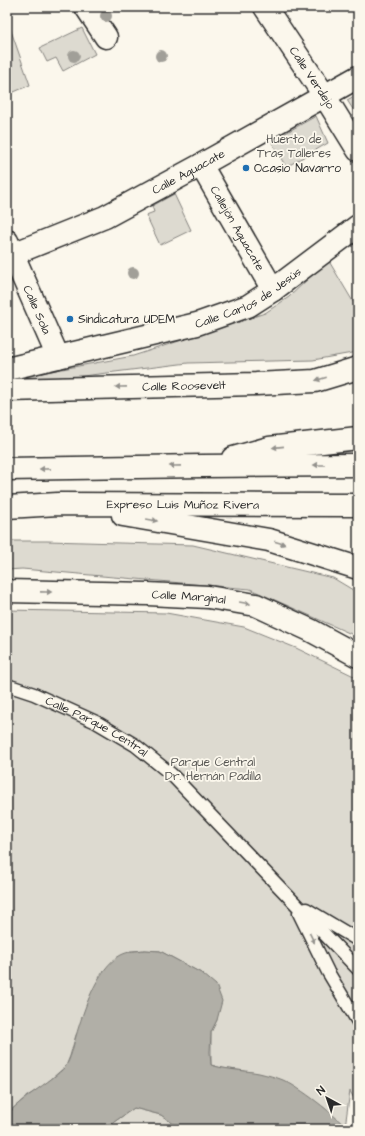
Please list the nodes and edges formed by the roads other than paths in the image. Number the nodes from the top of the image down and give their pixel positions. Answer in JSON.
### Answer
{"nodes":[{"id":1,"x":86,"y":7,"type":"edge"},
{"id":2,"x":265,"y":7,"type":"edge"},
{"id":3,"x":106,"y":37,"type":"dead end"},
{"id":4,"x":358,"y":78,"type":"edge"},
{"id":5,"x":324,"y":95,"type":"junction"},
{"id":6,"x":358,"y":150,"type":"edge"},
{"id":7,"x":201,"y":165,"type":"junction"},
{"id":8,"x":358,"y":226,"type":"edge"},
{"id":9,"x":10,"y":247,"type":"edge"},
{"id":10,"x":273,"y":290,"type":"junction"},
{"id":11,"x":58,"y":357,"type":"junction"},
{"id":12,"x":358,"y":368,"type":"edge"},
{"id":13,"x":7,"y":369,"type":"edge"},
{"id":14,"x":7,"y":390,"type":"edge"},
{"id":15,"x":358,"y":438,"type":"edge"},
{"id":16,"x":358,"y":465,"type":"edge"},
{"id":17,"x":202,"y":466,"type":"junction"},
{"id":18,"x":7,"y":469,"type":"edge"},
{"id":19,"x":58,"y":504,"type":"junction"},
{"id":20,"x":358,"y":505,"type":"edge"},
{"id":21,"x":7,"y":507,"type":"edge"},
{"id":22,"x":358,"y":568,"type":"edge"},
{"id":23,"x":7,"y":591,"type":"edge"},
{"id":24,"x":358,"y":656,"type":"edge"},
{"id":25,"x":7,"y":685,"type":"edge"},
{"id":26,"x":294,"y":903,"type":"junction"},
{"id":27,"x":358,"y":940,"type":"edge"},
{"id":28,"x":358,"y":969,"type":"edge"},
{"id":29,"x":358,"y":1022,"type":"edge"}],
"edges":[{"from":1,"to":3,"type":"main road"},
{"from":2,"to":5,"type":"main road","name":"Calle Verdejo"},
{"from":4,"to":5,"type":"main road","name":"Calle Aguacate"},
{"from":5,"to":6,"type":"main road","name":"Calle Verdejo"},
{"from":5,"to":7,"type":"main road","name":"Calle Aguacate"},
{"from":7,"to":9,"type":"main road","name":"Calle Aguacate"},
{"from":7,"to":10,"type":"main road","name":"Callejón Aguacate"},
{"from":8,"to":10,"type":"main road","name":"Calle Carlos de Jesús"},
{"from":9,"to":11,"type":"main road","name":"Calle Sola"},
{"from":10,"to":11,"type":"main road","name":"Calle Carlos de Jesús"},
{"from":11,"to":13,"type":"main road","name":"Calle Carlos de Jesús"},
{"from":12,"to":14,"type":"main road","name":"Calle Roosevelt","one_way":true},
{"from":15,"to":17,"type":"main road","one_way":true},
{"from":16,"to":17,"type":"main road","one_way":true},
{"from":17,"to":18,"type":"main road","one_way":true},
{"from":19,"to":20,"type":"main road","name":"Expreso Luis Muñoz Rivera"},
{"from":19,"to":21,"type":"main road","name":"Expreso Luis Muñoz Rivera"},
{"from":19,"to":22,"type":"main road","one_way":true},
{"from":23,"to":24,"type":"main road","name":"Calle Marginal","one_way":true},
{"from":25,"to":26,"type":"lane","name":"Calle Parque Central"},
{"from":26,"to":27,"type":"lane","name":"Calle Parque Central"},
{"from":26,"to":28,"type":"lane","name":"Calle Parque Central"},
{"from":26,"to":29,"type":"lane","name":"Calle Parque Central","one_way":true}]}
